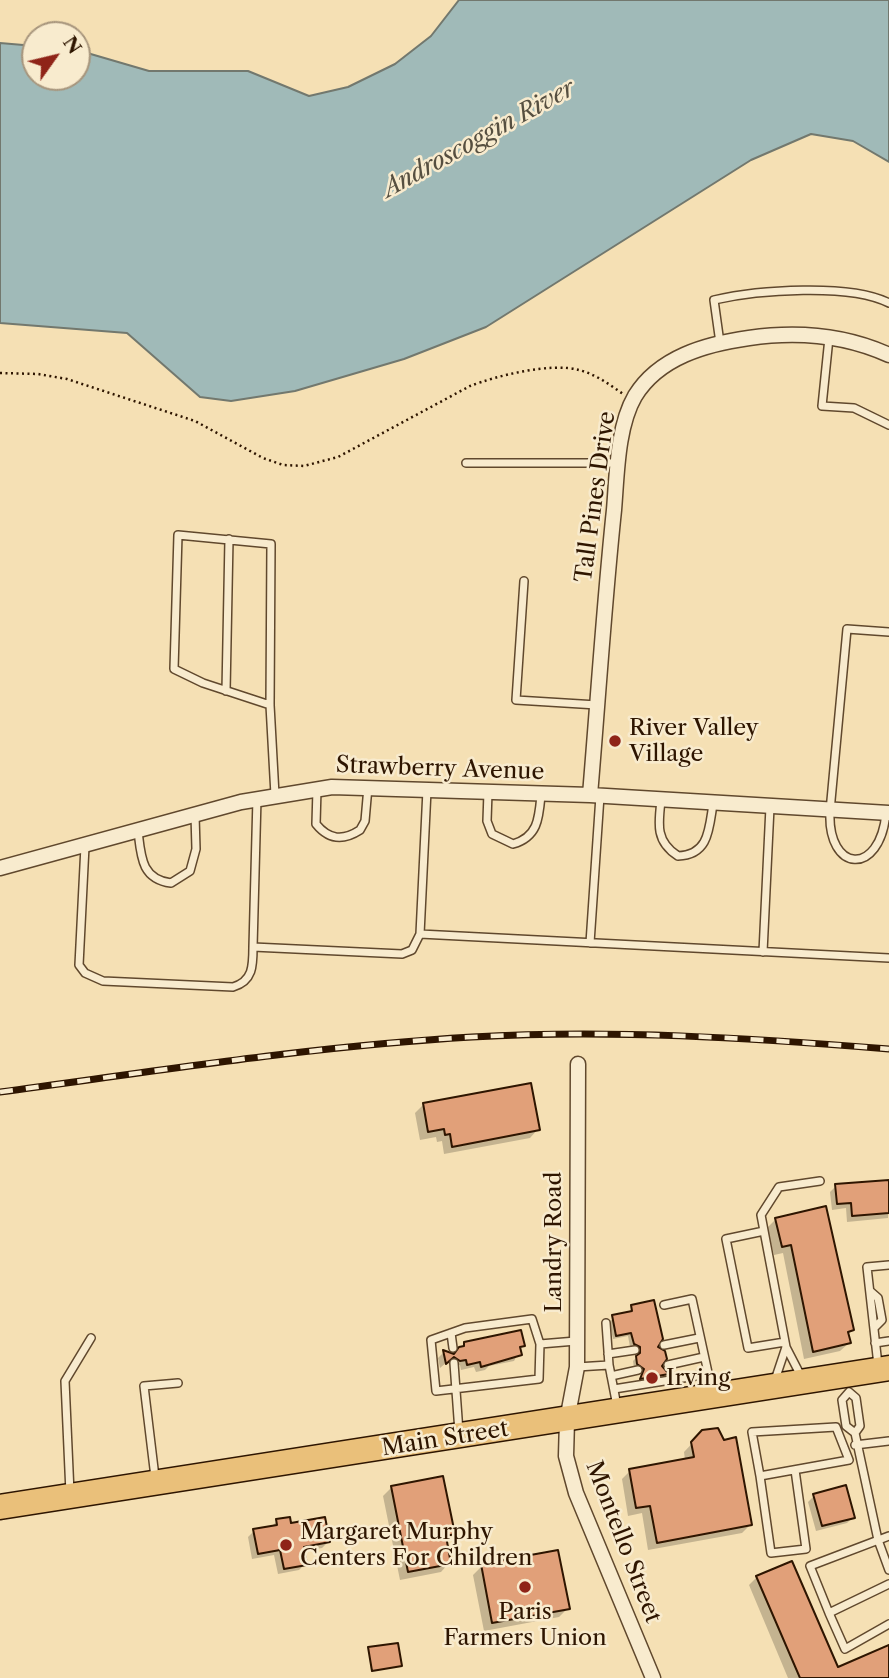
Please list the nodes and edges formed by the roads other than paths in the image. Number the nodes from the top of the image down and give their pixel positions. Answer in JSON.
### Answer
{"nodes":[{"id":1,"x":889,"y":303,"type":"edge"},
{"id":2,"x":829,"y":338,"type":"junction"},
{"id":3,"x":720,"y":344,"type":"junction"},
{"id":4,"x":889,"y":355,"type":"edge"},
{"id":5,"x":889,"y":425,"type":"edge"},
{"id":6,"x":466,"y":463,"type":"dead end"},
{"id":7,"x":619,"y":463,"type":"junction"},
{"id":8,"x":229,"y":539,"type":"junction"},
{"id":9,"x":524,"y":581,"type":"dead end"},
{"id":10,"x":889,"y":632,"type":"edge"},
{"id":11,"x":226,"y":691,"type":"junction"},
{"id":12,"x":270,"y":705,"type":"junction"},
{"id":13,"x":597,"y":705,"type":"junction"},
{"id":14,"x":368,"y":787,"type":"junction"},
{"id":15,"x":317,"y":789,"type":"junction"},
{"id":16,"x":427,"y":789,"type":"junction"},
{"id":17,"x":488,"y":792,"type":"junction"},
{"id":18,"x":275,"y":794,"type":"junction"},
{"id":19,"x":541,"y":795,"type":"junction"},
{"id":20,"x":595,"y":795,"type":"junction"},
{"id":21,"x":257,"y":798,"type":"junction"},
{"id":22,"x":661,"y":801,"type":"junction"},
{"id":23,"x":713,"y":804,"type":"junction"},
{"id":24,"x":770,"y":807,"type":"junction"},
{"id":25,"x":830,"y":811,"type":"junction"},
{"id":26,"x":887,"y":813,"type":"edge"},
{"id":27,"x":195,"y":815,"type":"junction"},
{"id":28,"x":138,"y":831,"type":"junction"},
{"id":29,"x":85,"y":846,"type":"junction"},
{"id":30,"x":0,"y":868,"type":"edge"},
{"id":31,"x":420,"y":934,"type":"junction"},
{"id":32,"x":590,"y":943,"type":"junction"},
{"id":33,"x":253,"y":947,"type":"junction"},
{"id":34,"x":762,"y":952,"type":"junction"},
{"id":35,"x":889,"y":958,"type":"edge"},
{"id":36,"x":578,"y":1064,"type":"dead end"},
{"id":37,"x":820,"y":1181,"type":"dead end"},
{"id":38,"x":764,"y":1231,"type":"junction"},
{"id":39,"x":889,"y":1265,"type":"edge"},
{"id":40,"x":664,"y":1305,"type":"dead end"},
{"id":41,"x":606,"y":1323,"type":"dead end"},
{"id":42,"x":451,"y":1333,"type":"junction"},
{"id":43,"x":92,"y":1338,"type":"dead end"},
{"id":44,"x":699,"y":1338,"type":"junction"},
{"id":45,"x":577,"y":1341,"type":"junction"},
{"id":46,"x":889,"y":1341,"type":"edge"},
{"id":47,"x":875,"y":1343,"type":"junction"},
{"id":48,"x":540,"y":1344,"type":"junction"},
{"id":49,"x":664,"y":1345,"type":"dead end"},
{"id":50,"x":786,"y":1345,"type":"junction"},
{"id":51,"x":453,"y":1348,"type":"dead end"},
{"id":52,"x":635,"y":1350,"type":"dead end"},
{"id":53,"x":608,"y":1354,"type":"junction"},
{"id":54,"x":704,"y":1357,"type":"junction"},
{"id":55,"x":454,"y":1363,"type":"dead end"},
{"id":56,"x":609,"y":1365,"type":"junction"},
{"id":57,"x":668,"y":1365,"type":"dead end"},
{"id":58,"x":577,"y":1367,"type":"junction"},
{"id":59,"x":884,"y":1368,"type":"edge"},
{"id":60,"x":639,"y":1370,"type":"dead end"},
{"id":61,"x":611,"y":1376,"type":"junction"},
{"id":62,"x":803,"y":1380,"type":"junction"},
{"id":63,"x":178,"y":1383,"type":"dead end"},
{"id":64,"x":846,"y":1383,"type":"junction"},
{"id":65,"x":710,"y":1385,"type":"junction"},
{"id":66,"x":773,"y":1385,"type":"junction"},
{"id":67,"x":456,"y":1388,"type":"junction"},
{"id":68,"x":616,"y":1400,"type":"junction"},
{"id":69,"x":567,"y":1420,"type":"junction"},
{"id":70,"x":855,"y":1433,"type":"junction"},
{"id":71,"x":460,"y":1436,"type":"junction"},
{"id":72,"x":889,"y":1441,"type":"edge"},
{"id":73,"x":858,"y":1444,"type":"junction"},
{"id":74,"x":846,"y":1446,"type":"junction"},
{"id":75,"x":795,"y":1470,"type":"junction"},
{"id":76,"x":760,"y":1476,"type":"junction"},
{"id":77,"x":156,"y":1485,"type":"junction"},
{"id":78,"x":71,"y":1497,"type":"junction"},
{"id":79,"x":0,"y":1507,"type":"edge"},
{"id":80,"x":889,"y":1536,"type":"edge"},
{"id":81,"x":878,"y":1540,"type":"junction"},
{"id":82,"x":806,"y":1549,"type":"junction"},
{"id":83,"x":810,"y":1566,"type":"junction"},
{"id":84,"x":888,"y":1566,"type":"edge"},
{"id":85,"x":889,"y":1584,"type":"edge"},
{"id":86,"x":829,"y":1613,"type":"junction"},
{"id":87,"x":889,"y":1624,"type":"edge"},
{"id":88,"x":653,"y":1678,"type":"edge"}],
"edges":[{"from":1,"to":3,"type":"lane"},
{"from":2,"to":3,"type":"street","name":"Tall Pines Drive"},
{"from":2,"to":4,"type":"street","name":"Tall Pines Drive"},
{"from":2,"to":5,"type":"lane"},
{"from":3,"to":7,"type":"street","name":"Tall Pines Drive"},
{"from":6,"to":7,"type":"lane"},
{"from":7,"to":13,"type":"street","name":"Tall Pines Drive"},
{"from":8,"to":11,"type":"lane"},
{"from":8,"to":11,"type":"lane"},
{"from":8,"to":12,"type":"lane"},
{"from":9,"to":13,"type":"lane"},
{"from":10,"to":25,"type":"lane"},
{"from":11,"to":12,"type":"lane"},
{"from":12,"to":18,"type":"lane"},
{"from":13,"to":20,"type":"street","name":"Tall Pines Drive"},
{"from":14,"to":15,"type":"street","name":"Strawberry Avenue"},
{"from":14,"to":15,"type":"lane"},
{"from":14,"to":16,"type":"street","name":"Strawberry Avenue"},
{"from":15,"to":18,"type":"street","name":"Strawberry Avenue"},
{"from":16,"to":17,"type":"street","name":"Strawberry Avenue"},
{"from":16,"to":31,"type":"lane"},
{"from":17,"to":19,"type":"street","name":"Strawberry Avenue"},
{"from":17,"to":19,"type":"lane"},
{"from":18,"to":21,"type":"street","name":"Strawberry Avenue"},
{"from":19,"to":20,"type":"street","name":"Strawberry Avenue"},
{"from":20,"to":22,"type":"street","name":"Strawberry Avenue"},
{"from":20,"to":32,"type":"lane"},
{"from":21,"to":27,"type":"street","name":"Strawberry Avenue"},
{"from":21,"to":33,"type":"lane"},
{"from":22,"to":23,"type":"street","name":"Strawberry Avenue"},
{"from":22,"to":23,"type":"lane"},
{"from":23,"to":24,"type":"street","name":"Strawberry Avenue"},
{"from":24,"to":25,"type":"street","name":"Strawberry Avenue"},
{"from":24,"to":34,"type":"lane"},
{"from":25,"to":26,"type":"street","name":"Strawberry Avenue"},
{"from":25,"to":26,"type":"lane"},
{"from":27,"to":28,"type":"street","name":"Strawberry Avenue"},
{"from":27,"to":28,"type":"lane"},
{"from":28,"to":29,"type":"street","name":"Strawberry Avenue"},
{"from":29,"to":30,"type":"street","name":"Strawberry Avenue"},
{"from":29,"to":33,"type":"lane"},
{"from":31,"to":32,"type":"lane"},
{"from":31,"to":33,"type":"lane"},
{"from":32,"to":34,"type":"lane"},
{"from":34,"to":35,"type":"lane"},
{"from":36,"to":45,"type":"street","name":"Landry Road"},
{"from":37,"to":38,"type":"lane"},
{"from":38,"to":50,"type":"lane"},
{"from":38,"to":50,"type":"lane"},
{"from":39,"to":47,"type":"lane"},
{"from":40,"to":44,"type":"lane"},
{"from":41,"to":53,"type":"lane"},
{"from":42,"to":48,"type":"lane"},
{"from":42,"to":51,"type":"lane"},
{"from":42,"to":67,"type":"lane"},
{"from":43,"to":78,"type":"lane"},
{"from":44,"to":49,"type":"lane"},
{"from":44,"to":54,"type":"lane"},
{"from":45,"to":48,"type":"lane"},
{"from":45,"to":58,"type":"street","name":"Landry Road"},
{"from":46,"to":47,"type":"lane"},
{"from":47,"to":59,"type":"lane"},
{"from":48,"to":67,"type":"lane"},
{"from":50,"to":62,"type":"lane"},
{"from":50,"to":66,"type":"lane"},
{"from":52,"to":53,"type":"lane"},
{"from":53,"to":56,"type":"lane"},
{"from":54,"to":57,"type":"lane"},
{"from":54,"to":65,"type":"lane"},
{"from":55,"to":67,"type":"lane"},
{"from":56,"to":58,"type":"lane"},
{"from":56,"to":61,"type":"lane"},
{"from":58,"to":69,"type":"street","name":"Landry Road"},
{"from":59,"to":64,"type":"highway","name":"Main Street"},
{"from":60,"to":61,"type":"lane"},
{"from":61,"to":68,"type":"lane"},
{"from":62,"to":64,"type":"highway","name":"Main Street"},
{"from":62,"to":66,"type":"highway","name":"Main Street"},
{"from":63,"to":77,"type":"lane"},
{"from":64,"to":70,"type":"lane"},
{"from":64,"to":70,"type":"lane"},
{"from":65,"to":66,"type":"highway","name":"Main Street"},
{"from":65,"to":68,"type":"highway","name":"Main Street"},
{"from":67,"to":71,"type":"lane"},
{"from":68,"to":69,"type":"highway","name":"Main Street"},
{"from":69,"to":71,"type":"highway","name":"Main Street"},
{"from":69,"to":88,"type":"street","name":"Montello Street"},
{"from":70,"to":73,"type":"lane"},
{"from":71,"to":77,"type":"highway","name":"Main Street"},
{"from":72,"to":73,"type":"lane"},
{"from":73,"to":74,"type":"lane"},
{"from":73,"to":81,"type":"lane"},
{"from":74,"to":75,"type":"lane"},
{"from":74,"to":76,"type":"lane"},
{"from":75,"to":76,"type":"lane"},
{"from":75,"to":82,"type":"lane"},
{"from":76,"to":82,"type":"lane"},
{"from":77,"to":78,"type":"highway","name":"Main Street"},
{"from":78,"to":79,"type":"highway","name":"Main Street"},
{"from":80,"to":81,"type":"lane"},
{"from":81,"to":83,"type":"lane"},
{"from":81,"to":84,"type":"lane"},
{"from":82,"to":83,"type":"lane"},
{"from":83,"to":86,"type":"lane"},
{"from":85,"to":86,"type":"lane"},
{"from":86,"to":87,"type":"lane"}]}
